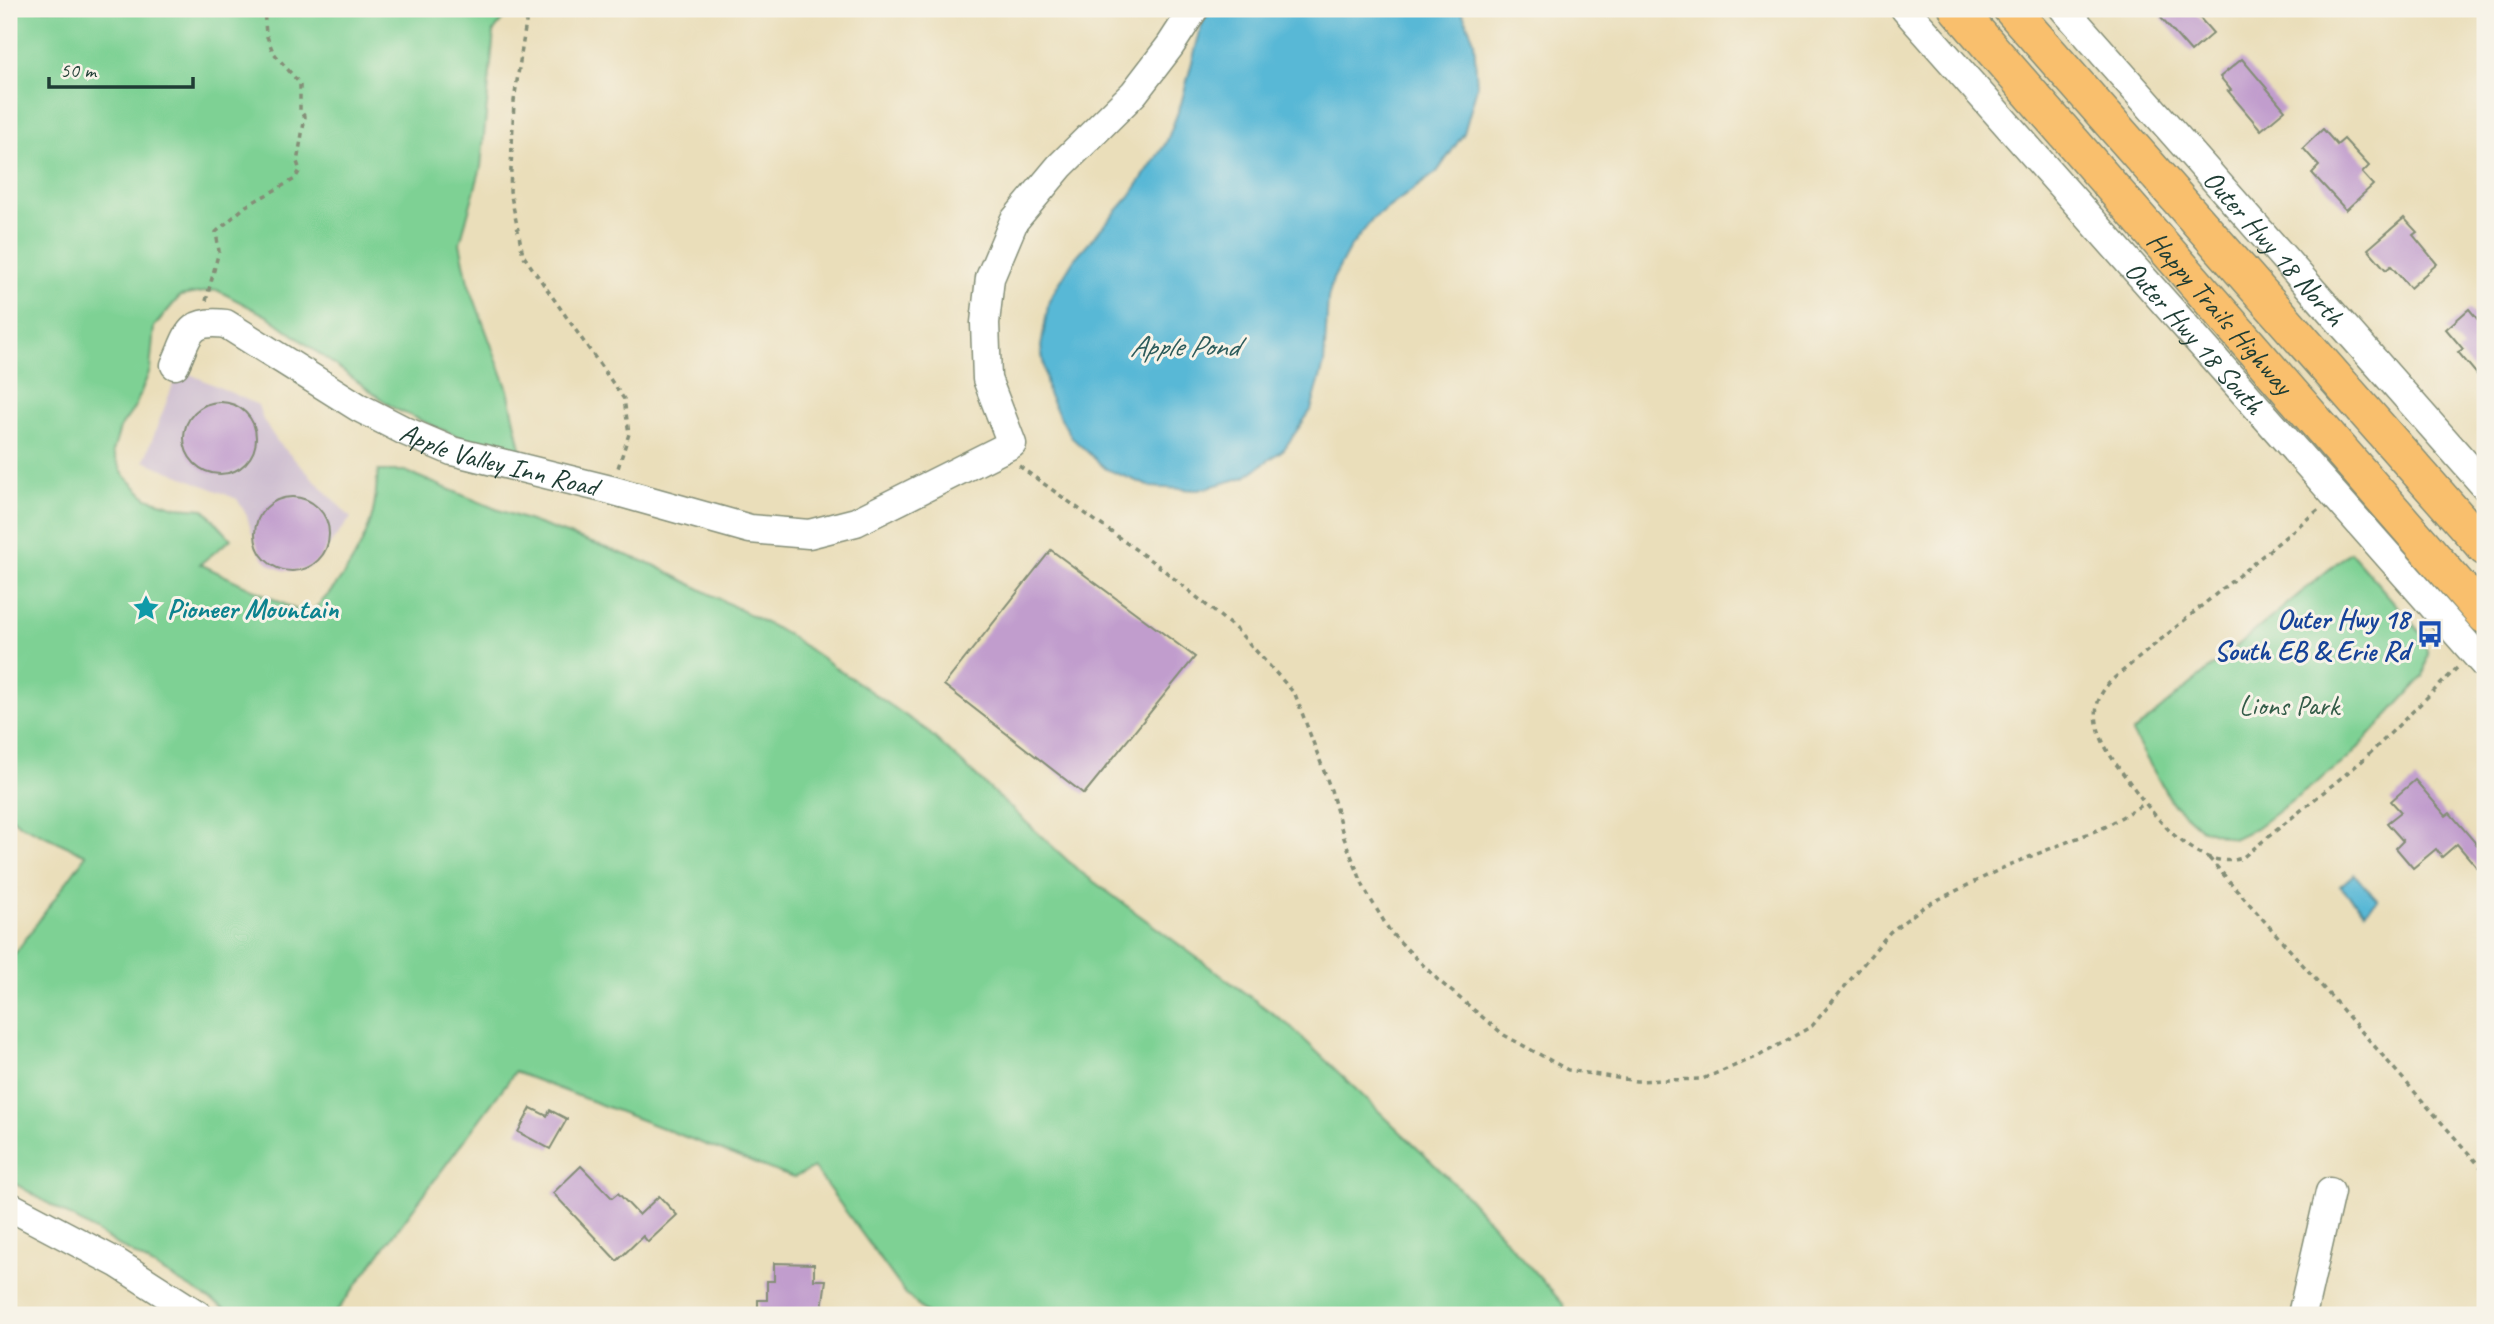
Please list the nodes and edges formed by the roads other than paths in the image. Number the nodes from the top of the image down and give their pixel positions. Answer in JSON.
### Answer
{"nodes":[{"id":1,"x":1194,"y":9,"type":"edge"},
{"id":2,"x":1905,"y":9,"type":"edge"},
{"id":3,"x":1957,"y":9,"type":"edge"},
{"id":4,"x":2011,"y":9,"type":"edge"},
{"id":5,"x":2064,"y":9,"type":"edge"},
{"id":6,"x":175,"y":365,"type":"dead end"},
{"id":7,"x":2485,"y":486,"type":"edge"},
{"id":8,"x":2485,"y":548,"type":"edge"},
{"id":9,"x":2485,"y":616,"type":"edge"},
{"id":10,"x":2479,"y":658,"type":"edge"},
{"id":11,"x":2330,"y":1192,"type":"dead end"},
{"id":12,"x":9,"y":1206,"type":"edge"},
{"id":13,"x":198,"y":1315,"type":"edge"},
{"id":14,"x":2302,"y":1315,"type":"edge"}],
"edges":[{"from":1,"to":6,"type":"street","name":"Apple Valley Inn Road"},
{"from":2,"to":10,"type":"street","name":"Outer Hwy 18 South"},
{"from":3,"to":9,"type":"main road","name":"Happy Trails Highway"},
{"from":4,"to":8,"type":"main road","name":"Happy Trails Highway"},
{"from":5,"to":7,"type":"street","name":"Outer Hwy 18 North"},
{"from":11,"to":14,"type":"street"},
{"from":12,"to":13,"type":"street"}]}
